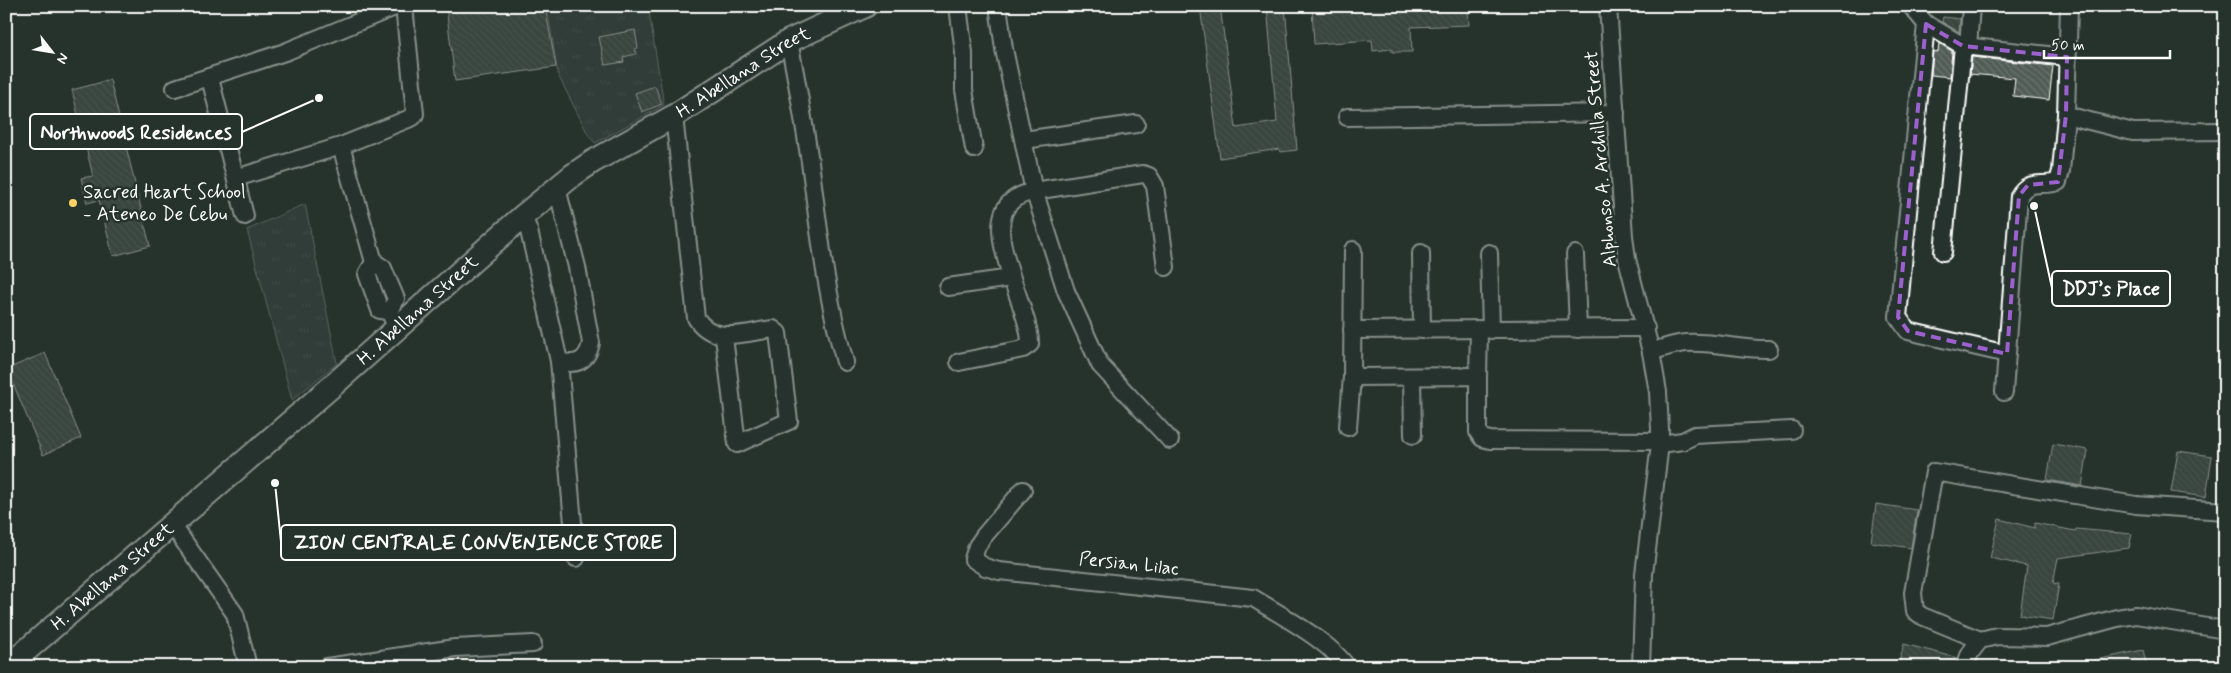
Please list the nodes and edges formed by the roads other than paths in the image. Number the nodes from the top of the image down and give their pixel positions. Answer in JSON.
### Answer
{"nodes":[{"id":1,"x":397,"y":6,"type":"edge"},
{"id":2,"x":404,"y":6,"type":"edge"},
{"id":3,"x":865,"y":6,"type":"edge"},
{"id":4,"x":958,"y":6,"type":"edge"},
{"id":5,"x":998,"y":6,"type":"edge"},
{"id":6,"x":1608,"y":6,"type":"edge"},
{"id":7,"x":1911,"y":6,"type":"edge"},
{"id":8,"x":1971,"y":6,"type":"edge"},
{"id":9,"x":2069,"y":6,"type":"edge"},
{"id":10,"x":1926,"y":24,"type":"junction"},
{"id":11,"x":789,"y":41,"type":"junction"},
{"id":12,"x":1966,"y":46,"type":"junction"},
{"id":13,"x":2067,"y":57,"type":"junction"},
{"id":14,"x":210,"y":78,"type":"junction"},
{"id":15,"x":176,"y":88,"type":"dead end"},
{"id":16,"x":1616,"y":113,"type":"junction"},
{"id":17,"x":674,"y":116,"type":"junction"},
{"id":18,"x":2066,"y":116,"type":"junction"},
{"id":19,"x":1347,"y":117,"type":"dead end"},
{"id":20,"x":1136,"y":124,"type":"dead end"},
{"id":21,"x":2225,"y":131,"type":"edge"},
{"id":22,"x":1024,"y":140,"type":"junction"},
{"id":23,"x":341,"y":146,"type":"junction"},
{"id":24,"x":974,"y":149,"type":"dead end"},
{"id":25,"x":236,"y":178,"type":"junction"},
{"id":26,"x":557,"y":188,"type":"junction"},
{"id":27,"x":1034,"y":191,"type":"junction"},
{"id":28,"x":244,"y":216,"type":"dead end"},
{"id":29,"x":523,"y":216,"type":"junction"},
{"id":30,"x":1353,"y":250,"type":"dead end"},
{"id":31,"x":1943,"y":252,"type":"dead end"},
{"id":32,"x":1421,"y":253,"type":"dead end"},
{"id":33,"x":1489,"y":253,"type":"dead end"},
{"id":34,"x":1575,"y":254,"type":"dead end"},
{"id":35,"x":1166,"y":267,"type":"dead end"},
{"id":36,"x":1012,"y":278,"type":"junction"},
{"id":37,"x":948,"y":287,"type":"dead end"},
{"id":38,"x":393,"y":320,"type":"junction"},
{"id":39,"x":1646,"y":328,"type":"junction"},
{"id":40,"x":1578,"y":329,"type":"junction"},
{"id":41,"x":1352,"y":330,"type":"junction"},
{"id":42,"x":1422,"y":330,"type":"junction"},
{"id":43,"x":1485,"y":330,"type":"junction"},
{"id":44,"x":724,"y":337,"type":"junction"},
{"id":45,"x":1769,"y":349,"type":"dead end"},
{"id":46,"x":1651,"y":352,"type":"junction"},
{"id":47,"x":2007,"y":354,"type":"junction"},
{"id":48,"x":559,"y":360,"type":"junction"},
{"id":49,"x":844,"y":362,"type":"dead end"},
{"id":50,"x":959,"y":362,"type":"dead end"},
{"id":51,"x":1478,"y":376,"type":"junction"},
{"id":52,"x":1352,"y":377,"type":"junction"},
{"id":53,"x":1412,"y":377,"type":"junction"},
{"id":54,"x":2004,"y":392,"type":"dead end"},
{"id":55,"x":1348,"y":427,"type":"dead end"},
{"id":56,"x":1792,"y":430,"type":"dead end"},
{"id":57,"x":1413,"y":435,"type":"dead end"},
{"id":58,"x":1170,"y":440,"type":"dead end"},
{"id":59,"x":1660,"y":443,"type":"junction"},
{"id":60,"x":1023,"y":490,"type":"dead end"},
{"id":61,"x":2225,"y":511,"type":"edge"},
{"id":62,"x":171,"y":523,"type":"junction"},
{"id":63,"x":576,"y":558,"type":"dead end"},
{"id":64,"x":2225,"y":630,"type":"edge"},
{"id":65,"x":1980,"y":640,"type":"junction"},
{"id":66,"x":534,"y":644,"type":"dead end"},
{"id":67,"x":7,"y":667,"type":"edge"},
{"id":68,"x":248,"y":667,"type":"edge"},
{"id":69,"x":327,"y":667,"type":"edge"},
{"id":70,"x":1348,"y":667,"type":"edge"},
{"id":71,"x":1641,"y":667,"type":"edge"},
{"id":72,"x":1965,"y":667,"type":"edge"}],
"edges":[{"from":1,"to":14,"type":"street"},
{"from":2,"to":23,"type":"street"},
{"from":3,"to":11,"type":"main road","name":"H. Abellana Street"},
{"from":4,"to":24,"type":"street"},
{"from":5,"to":22,"type":"street"},
{"from":6,"to":16,"type":"street","name":"Alphonso A. Archilla Street"},
{"from":7,"to":10,"type":"street"},
{"from":8,"to":12,"type":"street"},
{"from":9,"to":13,"type":"street"},
{"from":10,"to":12,"type":"street"},
{"from":10,"to":47,"type":"street"},
{"from":11,"to":17,"type":"main road","name":"H. Abellana Street"},
{"from":11,"to":49,"type":"street"},
{"from":12,"to":13,"type":"street"},
{"from":12,"to":31,"type":"street"},
{"from":13,"to":18,"type":"street"},
{"from":14,"to":15,"type":"street"},
{"from":14,"to":25,"type":"street"},
{"from":16,"to":19,"type":"street"},
{"from":16,"to":39,"type":"street","name":"Alphonso A. Archilla Street"},
{"from":17,"to":26,"type":"main road","name":"H. Abellana Street"},
{"from":17,"to":44,"type":"street"},
{"from":18,"to":21,"type":"street"},
{"from":18,"to":47,"type":"street"},
{"from":20,"to":22,"type":"street"},
{"from":22,"to":27,"type":"street"},
{"from":23,"to":25,"type":"street"},
{"from":23,"to":38,"type":"street"},
{"from":25,"to":28,"type":"street"},
{"from":26,"to":29,"type":"main road","name":"H. Abellana Street"},
{"from":26,"to":48,"type":"street"},
{"from":27,"to":35,"type":"street"},
{"from":27,"to":36,"type":"street"},
{"from":27,"to":58,"type":"street"},
{"from":29,"to":38,"type":"main road","name":"H. Abellana Street"},
{"from":29,"to":48,"type":"street"},
{"from":30,"to":41,"type":"street"},
{"from":32,"to":42,"type":"street"},
{"from":33,"to":43,"type":"street"},
{"from":34,"to":40,"type":"street"},
{"from":36,"to":37,"type":"street"},
{"from":36,"to":50,"type":"street"},
{"from":38,"to":62,"type":"main road","name":"H. Abellana Street"},
{"from":39,"to":40,"type":"street"},
{"from":39,"to":46,"type":"street","name":"Alphonso A. Archilla Street"},
{"from":40,"to":43,"type":"street"},
{"from":41,"to":42,"type":"street"},
{"from":41,"to":52,"type":"street"},
{"from":42,"to":43,"type":"street"},
{"from":43,"to":51,"type":"street"},
{"from":44,"to":44,"type":"street"},
{"from":45,"to":46,"type":"street"},
{"from":46,"to":59,"type":"street","name":"Alphonso A. Archilla Street"},
{"from":47,"to":54,"type":"street"},
{"from":48,"to":63,"type":"street"},
{"from":51,"to":53,"type":"street"},
{"from":51,"to":59,"type":"street"},
{"from":52,"to":53,"type":"street"},
{"from":52,"to":55,"type":"street"},
{"from":53,"to":57,"type":"street"},
{"from":56,"to":59,"type":"street"},
{"from":59,"to":71,"type":"street","name":"Alphonso A. Archilla Street"},
{"from":60,"to":70,"type":"street","name":"Persian Lilac"},
{"from":61,"to":65,"type":"street"},
{"from":62,"to":67,"type":"main road","name":"H. Abellana Street"},
{"from":62,"to":68,"type":"street"},
{"from":64,"to":65,"type":"street"},
{"from":65,"to":72,"type":"street"},
{"from":66,"to":69,"type":"street"}]}
